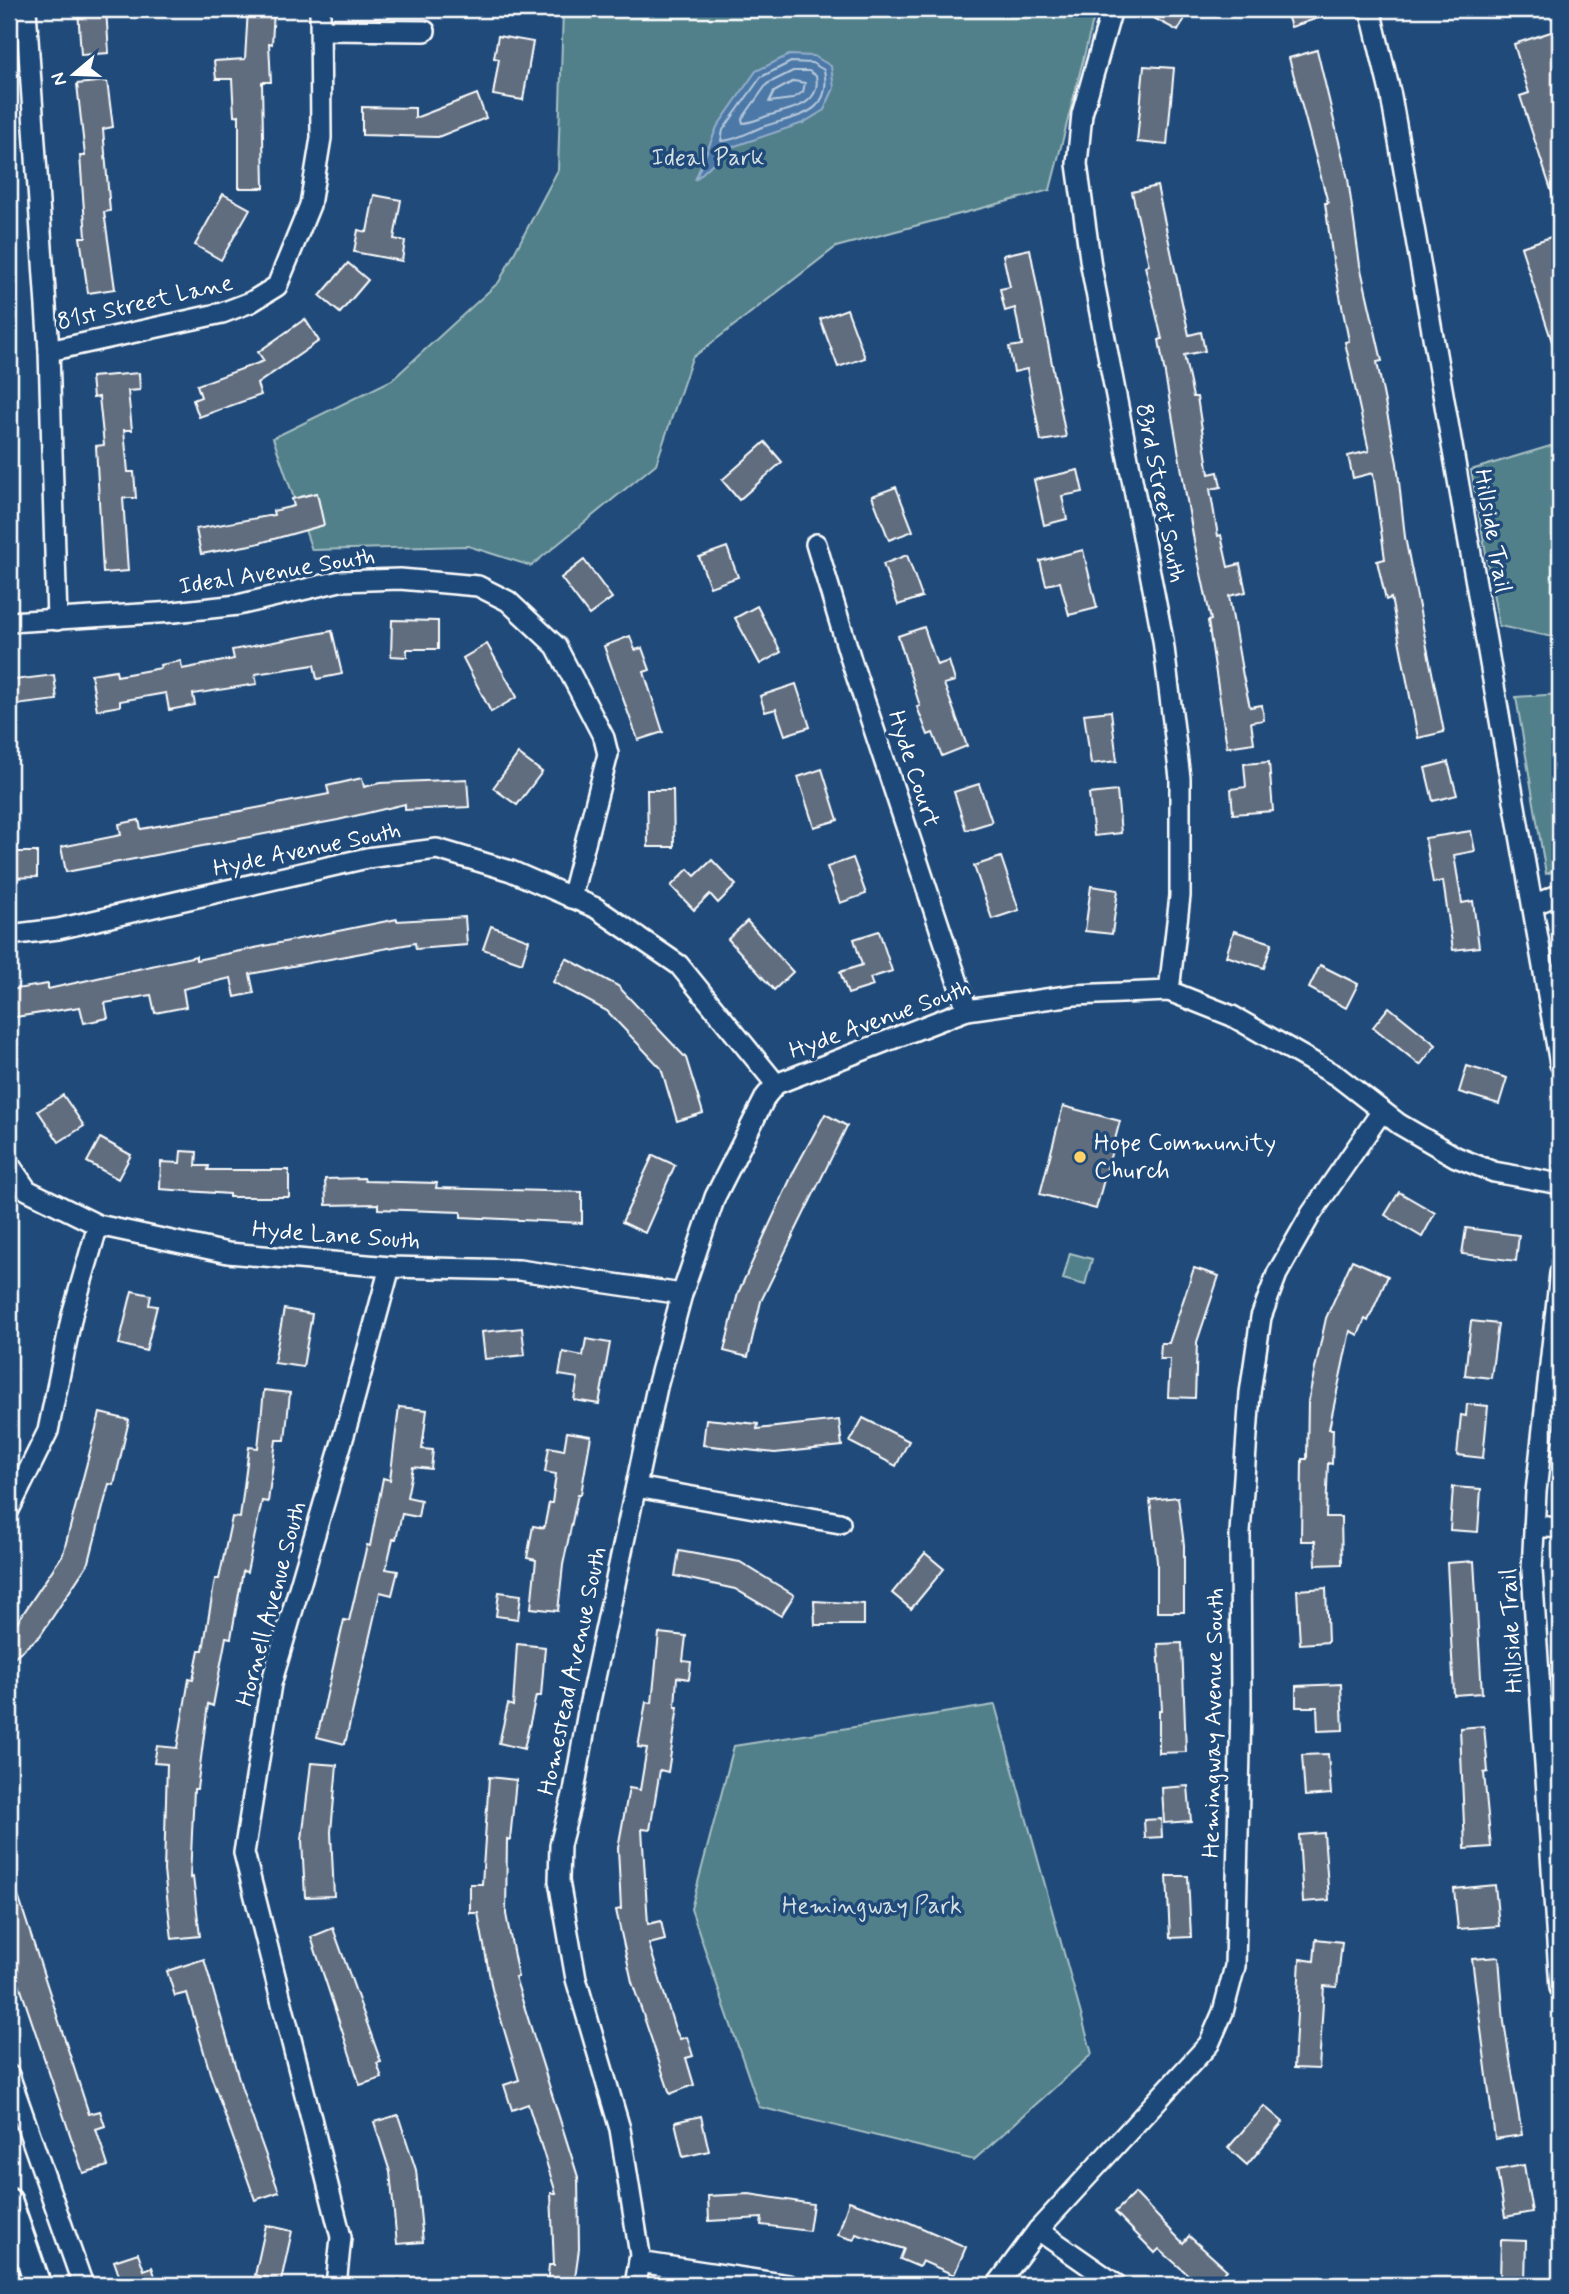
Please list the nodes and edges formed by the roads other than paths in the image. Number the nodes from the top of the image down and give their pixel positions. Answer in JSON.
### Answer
{"nodes":[{"id":1,"x":26,"y":9,"type":"edge"},
{"id":2,"x":320,"y":9,"type":"edge"},
{"id":3,"x":1112,"y":9,"type":"edge"},
{"id":4,"x":1370,"y":9,"type":"edge"},
{"id":5,"x":321,"y":30,"type":"junction"},
{"id":6,"x":425,"y":31,"type":"dead end"},
{"id":7,"x":49,"y":351,"type":"junction"},
{"id":8,"x":816,"y":544,"type":"dead end"},
{"id":9,"x":57,"y":620,"type":"junction"},
{"id":10,"x":9,"y":622,"type":"edge"},
{"id":11,"x":1560,"y":894,"type":"edge"},
{"id":12,"x":571,"y":898,"type":"junction"},
{"id":13,"x":1533,"y":905,"type":"junction"},
{"id":14,"x":9,"y":935,"type":"edge"},
{"id":15,"x":1169,"y":991,"type":"junction"},
{"id":16,"x":967,"y":1010,"type":"junction"},
{"id":17,"x":1560,"y":1064,"type":"edge"},
{"id":18,"x":776,"y":1084,"type":"junction"},
{"id":19,"x":1382,"y":1111,"type":"junction"},
{"id":20,"x":9,"y":1164,"type":"edge"},
{"id":21,"x":1560,"y":1184,"type":"edge"},
{"id":22,"x":98,"y":1225,"type":"junction"},
{"id":23,"x":390,"y":1266,"type":"junction"},
{"id":24,"x":1560,"y":1273,"type":"edge"},
{"id":25,"x":682,"y":1294,"type":"junction"},
{"id":26,"x":636,"y":1487,"type":"junction"},
{"id":27,"x":9,"y":1510,"type":"edge"},
{"id":28,"x":839,"y":1523,"type":"dead end"},
{"id":29,"x":1534,"y":1526,"type":"junction"},
{"id":30,"x":1560,"y":1528,"type":"edge"},
{"id":31,"x":1556,"y":1876,"type":"edge"},
{"id":32,"x":1560,"y":1989,"type":"edge"},
{"id":33,"x":9,"y":2075,"type":"edge"},
{"id":34,"x":9,"y":2201,"type":"edge"},
{"id":35,"x":1038,"y":2230,"type":"junction"},
{"id":36,"x":639,"y":2262,"type":"junction"},
{"id":37,"x":38,"y":2285,"type":"edge"},
{"id":38,"x":83,"y":2285,"type":"edge"},
{"id":39,"x":335,"y":2285,"type":"edge"},
{"id":40,"x":635,"y":2285,"type":"edge"},
{"id":41,"x":789,"y":2285,"type":"edge"},
{"id":42,"x":997,"y":2285,"type":"edge"},
{"id":43,"x":1117,"y":2285,"type":"edge"}],
"edges":[{"from":1,"to":7,"type":"street"},
{"from":2,"to":5,"type":"street","name":"81st Street Lane"},
{"from":3,"to":15,"type":"street","name":"83rd Street South"},
{"from":4,"to":13,"type":"street","name":"Hillside Trail"},
{"from":5,"to":6,"type":"street"},
{"from":5,"to":7,"type":"street","name":"81st Street Lane"},
{"from":7,"to":9,"type":"street"},
{"from":8,"to":16,"type":"street","name":"Hyde Court"},
{"from":9,"to":10,"type":"street","name":"Ideal Avenue South"},
{"from":9,"to":12,"type":"street","name":"Ideal Avenue South"},
{"from":11,"to":13,"type":"street"},
{"from":12,"to":14,"type":"street","name":"Hyde Avenue South"},
{"from":12,"to":18,"type":"street","name":"Hyde Avenue South"},
{"from":13,"to":17,"type":"street","name":"Hillside Trail"},
{"from":15,"to":16,"type":"street","name":"Hyde Avenue South"},
{"from":15,"to":19,"type":"street","name":"Hyde Avenue South"},
{"from":16,"to":18,"type":"street","name":"Hyde Avenue South"},
{"from":18,"to":25,"type":"street","name":"Homestead Avenue South"},
{"from":19,"to":21,"type":"street","name":"Hyde Avenue South"},
{"from":19,"to":35,"type":"street","name":"Hemingway Avenue South"},
{"from":20,"to":22,"type":"street","name":"Hyde Lane South"},
{"from":22,"to":23,"type":"street","name":"Hyde Lane South"},
{"from":22,"to":27,"type":"street"},
{"from":23,"to":25,"type":"street","name":"Hyde Lane South"},
{"from":23,"to":39,"type":"street","name":"Hornell Avenue South"},
{"from":24,"to":29,"type":"street","name":"Hillside Trail"},
{"from":25,"to":26,"type":"street","name":"Homestead Avenue South"},
{"from":26,"to":28,"type":"street"},
{"from":26,"to":36,"type":"street","name":"Homestead Avenue South"},
{"from":29,"to":30,"type":"street"},
{"from":29,"to":31,"type":"street","name":"Hillside Trail"},
{"from":31,"to":32,"type":"street","name":"Hillside Trail"},
{"from":33,"to":38,"type":"street"},
{"from":34,"to":37,"type":"main road"},
{"from":35,"to":42,"type":"street","name":"Hemingway Avenue South"},
{"from":35,"to":43,"type":"street"},
{"from":36,"to":40,"type":"street","name":"Homestead Avenue South"},
{"from":36,"to":41,"type":"street"}]}
